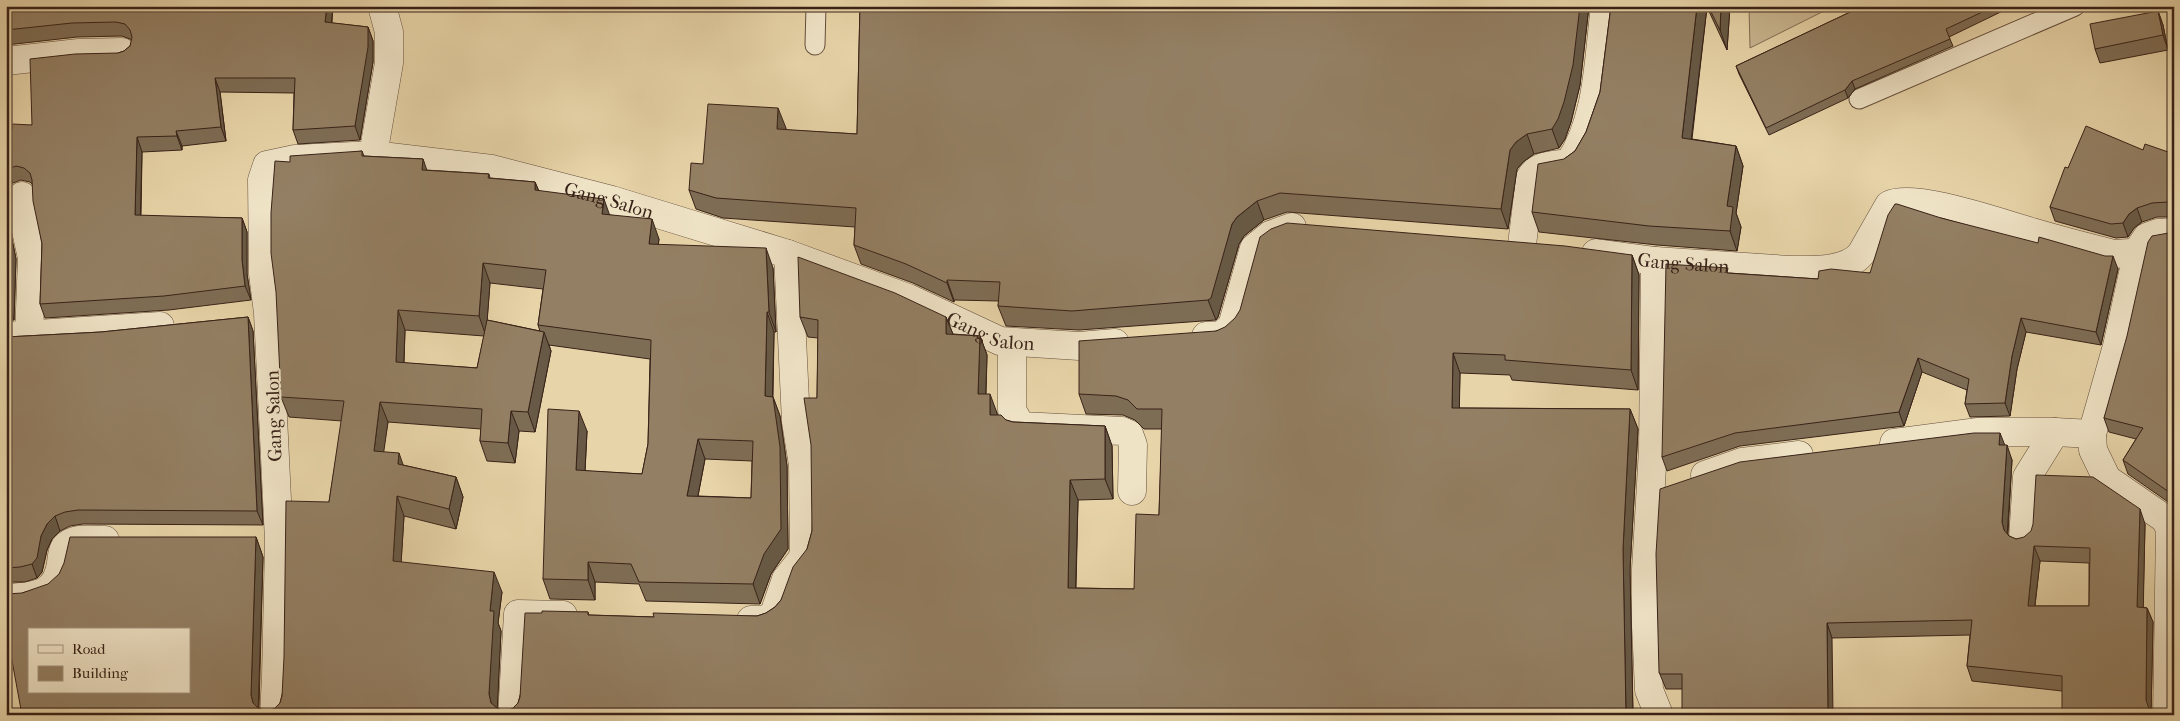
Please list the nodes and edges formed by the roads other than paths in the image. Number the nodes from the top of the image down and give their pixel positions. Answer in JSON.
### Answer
{"nodes":[{"id":1,"x":382,"y":6,"type":"edge"},
{"id":2,"x":816,"y":6,"type":"edge"},
{"id":3,"x":1605,"y":6,"type":"edge"},
{"id":4,"x":2075,"y":6,"type":"edge"},
{"id":5,"x":815,"y":45,"type":"dead end"},
{"id":6,"x":122,"y":52,"type":"edge"},
{"id":7,"x":6,"y":61,"type":"edge"},
{"id":8,"x":1858,"y":99,"type":"dead end"},
{"id":9,"x":373,"y":155,"type":"junction"},
{"id":10,"x":17,"y":210,"type":"edge"},
{"id":11,"x":1321,"y":229,"type":"edge"},
{"id":12,"x":2174,"y":232,"type":"edge"},
{"id":13,"x":1493,"y":243,"type":"edge"},
{"id":14,"x":1548,"y":247,"type":"junction"},
{"id":15,"x":2138,"y":250,"type":"junction"},
{"id":16,"x":788,"y":254,"type":"junction"},
{"id":17,"x":1655,"y":261,"type":"junction"},
{"id":18,"x":268,"y":313,"type":"junction"},
{"id":19,"x":242,"y":318,"type":"edge"},
{"id":20,"x":184,"y":324,"type":"edge"},
{"id":21,"x":17,"y":336,"type":"edge"},
{"id":22,"x":1184,"y":337,"type":"edge"},
{"id":23,"x":1136,"y":341,"type":"edge"},
{"id":24,"x":1012,"y":343,"type":"junction"},
{"id":25,"x":2055,"y":432,"type":"junction"},
{"id":26,"x":2092,"y":434,"type":"junction"},
{"id":27,"x":1867,"y":447,"type":"edge"},
{"id":28,"x":1824,"y":452,"type":"edge"},
{"id":29,"x":1132,"y":491,"type":"dead end"},
{"id":30,"x":1650,"y":493,"type":"junction"},
{"id":31,"x":2023,"y":538,"type":"edge"},
{"id":32,"x":132,"y":540,"type":"edge"},
{"id":33,"x":6,"y":598,"type":"edge"},
{"id":34,"x":587,"y":616,"type":"edge"},
{"id":35,"x":725,"y":619,"type":"edge"},
{"id":36,"x":274,"y":715,"type":"edge"},
{"id":37,"x":512,"y":715,"type":"edge"},
{"id":38,"x":1659,"y":715,"type":"edge"},
{"id":39,"x":2167,"y":715,"type":"edge"}],
"edges":[{"from":1,"to":9,"type":"street"},
{"from":2,"to":5,"type":"lane"},
{"from":3,"to":14,"type":"street"},
{"from":4,"to":8,"type":"lane"},
{"from":6,"to":7,"type":"street"},
{"from":9,"to":16,"type":"street","name":"Gang Salon"},
{"from":9,"to":18,"type":"street","name":"Gang Salon"},
{"from":10,"to":21,"type":"street"},
{"from":11,"to":22,"type":"street"},
{"from":12,"to":15,"type":"street"},
{"from":13,"to":14,"type":"street","name":"Gang Salon"},
{"from":14,"to":17,"type":"street","name":"Gang Salon"},
{"from":15,"to":17,"type":"street","name":"Gang Salon"},
{"from":15,"to":26,"type":"street"},
{"from":16,"to":24,"type":"street","name":"Gang Salon"},
{"from":16,"to":35,"type":"street"},
{"from":17,"to":30,"type":"street"},
{"from":18,"to":19,"type":"street"},
{"from":18,"to":36,"type":"street","name":"Gang Salon"},
{"from":20,"to":21,"type":"street"},
{"from":23,"to":24,"type":"street","name":"Gang Salon"},
{"from":24,"to":29,"type":"street"},
{"from":25,"to":26,"type":"street"},
{"from":25,"to":27,"type":"street"},
{"from":25,"to":31,"type":"street"},
{"from":26,"to":39,"type":"street"},
{"from":28,"to":30,"type":"street"},
{"from":30,"to":38,"type":"street"},
{"from":32,"to":33,"type":"street"},
{"from":34,"to":37,"type":"street"}]}
